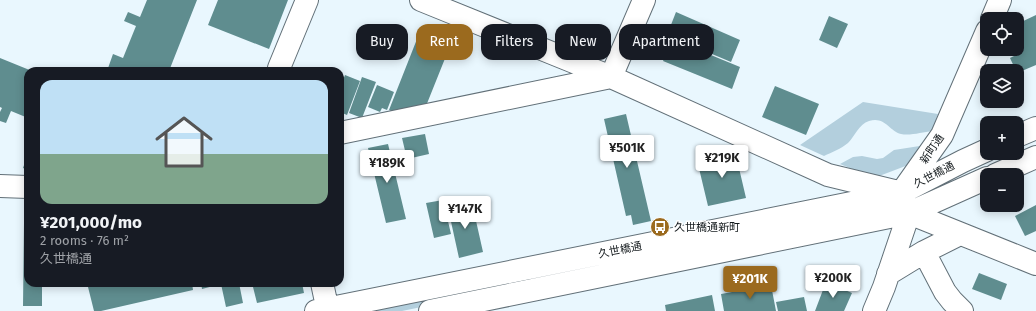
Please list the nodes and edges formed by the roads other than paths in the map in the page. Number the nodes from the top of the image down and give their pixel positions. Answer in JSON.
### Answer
{"nodes":[{"id":1,"x":307,"y":0,"type":"edge"},
{"id":2,"x":421,"y":0,"type":"edge"},
{"id":3,"x":644,"y":0,"type":"edge"},
{"id":4,"x":1000,"y":0,"type":"edge"},
{"id":5,"x":995,"y":12,"type":"edge"},
{"id":6,"x":980,"y":47,"type":"edge"},
{"id":7,"x":279,"y":67,"type":"edge"},
{"id":8,"x":611,"y":77,"type":"junction"},
{"id":9,"x":1036,"y":128,"type":"edge"},
{"id":10,"x":344,"y":132,"type":"edge"},
{"id":11,"x":1024,"y":133,"type":"edge"},
{"id":12,"x":980,"y":153,"type":"edge"},
{"id":13,"x":1036,"y":157,"type":"edge"},
{"id":14,"x":1011,"y":168,"type":"edge"},
{"id":15,"x":980,"y":181,"type":"edge"},
{"id":16,"x":0,"y":186,"type":"edge"},
{"id":17,"x":24,"y":187,"type":"edge"},
{"id":18,"x":901,"y":193,"type":"junction"},
{"id":19,"x":909,"y":213,"type":"junction"},
{"id":20,"x":960,"y":234,"type":"junction"},
{"id":21,"x":924,"y":252,"type":"junction"},
{"id":22,"x":1036,"y":264,"type":"edge"},
{"id":23,"x":888,"y":274,"type":"junction"},
{"id":24,"x":322,"y":287,"type":"edge"},
{"id":25,"x":324,"y":310,"type":"edge"},
{"id":26,"x":959,"y":310,"type":"edge"},
{"id":27,"x":430,"y":311,"type":"edge"},
{"id":28,"x":874,"y":311,"type":"edge"}],
"edges":[{"from":1,"to":7,"type":"street"},
{"from":2,"to":8,"type":"street"},
{"from":3,"to":8,"type":"street"},
{"from":4,"to":5,"type":"street"},
{"from":6,"to":18,"type":"street","name":"新町通"},
{"from":8,"to":10,"type":"street"},
{"from":8,"to":18,"type":"street"},
{"from":9,"to":11,"type":"street"},
{"from":12,"to":18,"type":"street","name":"久世橋通"},
{"from":13,"to":14,"type":"street"},
{"from":15,"to":19,"type":"street","name":"久世橋通"},
{"from":16,"to":17,"type":"street"},
{"from":18,"to":19,"type":"street"},
{"from":18,"to":25,"type":"street","name":"久世橋通"},
{"from":19,"to":20,"type":"street"},
{"from":19,"to":23,"type":"street"},
{"from":19,"to":27,"type":"street","name":"久世橋通"},
{"from":20,"to":21,"type":"street"},
{"from":20,"to":22,"type":"street"},
{"from":21,"to":23,"type":"street"},
{"from":21,"to":26,"type":"street"},
{"from":23,"to":28,"type":"street"},
{"from":24,"to":25,"type":"street"}]}
